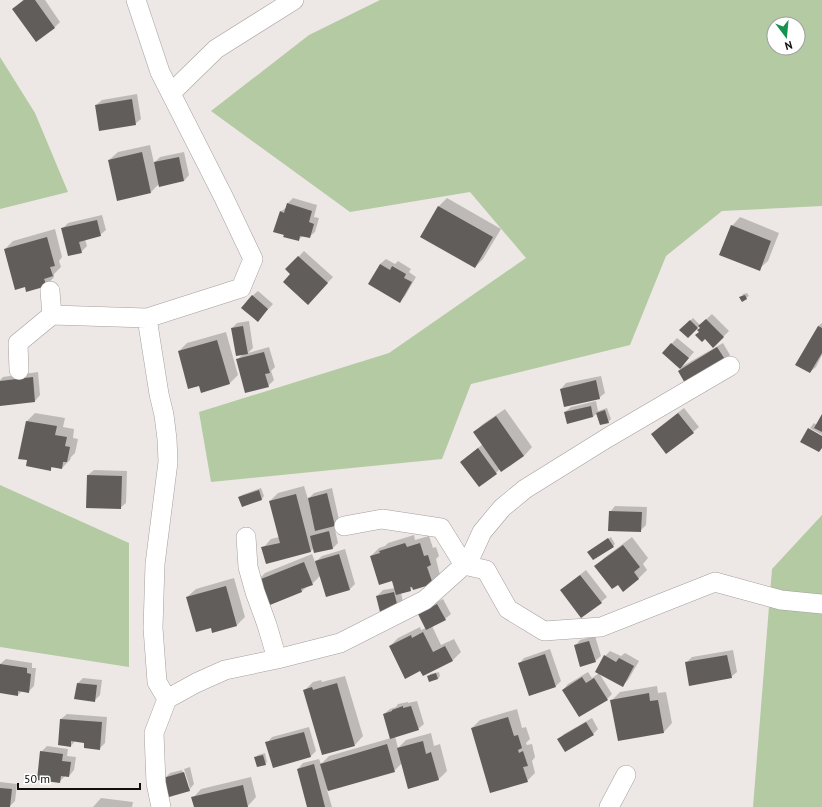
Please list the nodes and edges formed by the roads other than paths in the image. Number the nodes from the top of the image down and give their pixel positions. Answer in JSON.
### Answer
{"nodes":[{"id":1,"x":136,"y":0,"type":"edge"},
{"id":2,"x":294,"y":0,"type":"edge"},
{"id":3,"x":171,"y":93,"type":"junction"},
{"id":4,"x":50,"y":291,"type":"dead end"},
{"id":5,"x":52,"y":315,"type":"junction"},
{"id":6,"x":147,"y":318,"type":"junction"},
{"id":7,"x":730,"y":366,"type":"dead end"},
{"id":8,"x":19,"y":370,"type":"dead end"},
{"id":9,"x":344,"y":526,"type":"dead end"},
{"id":10,"x":246,"y":537,"type":"dead end"},
{"id":11,"x":464,"y":565,"type":"junction"},
{"id":12,"x":822,"y":604,"type":"edge"},
{"id":13,"x":277,"y":659,"type":"junction"},
{"id":14,"x":167,"y":699,"type":"junction"},
{"id":15,"x":626,"y":775,"type":"dead end"},
{"id":16,"x":161,"y":807,"type":"edge"},
{"id":17,"x":608,"y":807,"type":"edge"}],
"edges":[{"from":1,"to":3,"type":"street"},
{"from":2,"to":3,"type":"street"},
{"from":3,"to":6,"type":"street"},
{"from":4,"to":5,"type":"street"},
{"from":5,"to":6,"type":"street"},
{"from":5,"to":8,"type":"street"},
{"from":6,"to":14,"type":"street"},
{"from":7,"to":11,"type":"street"},
{"from":9,"to":11,"type":"street"},
{"from":10,"to":13,"type":"street"},
{"from":11,"to":12,"type":"street"},
{"from":11,"to":13,"type":"street"},
{"from":13,"to":14,"type":"street"},
{"from":14,"to":16,"type":"street"},
{"from":15,"to":17,"type":"street"}]}
